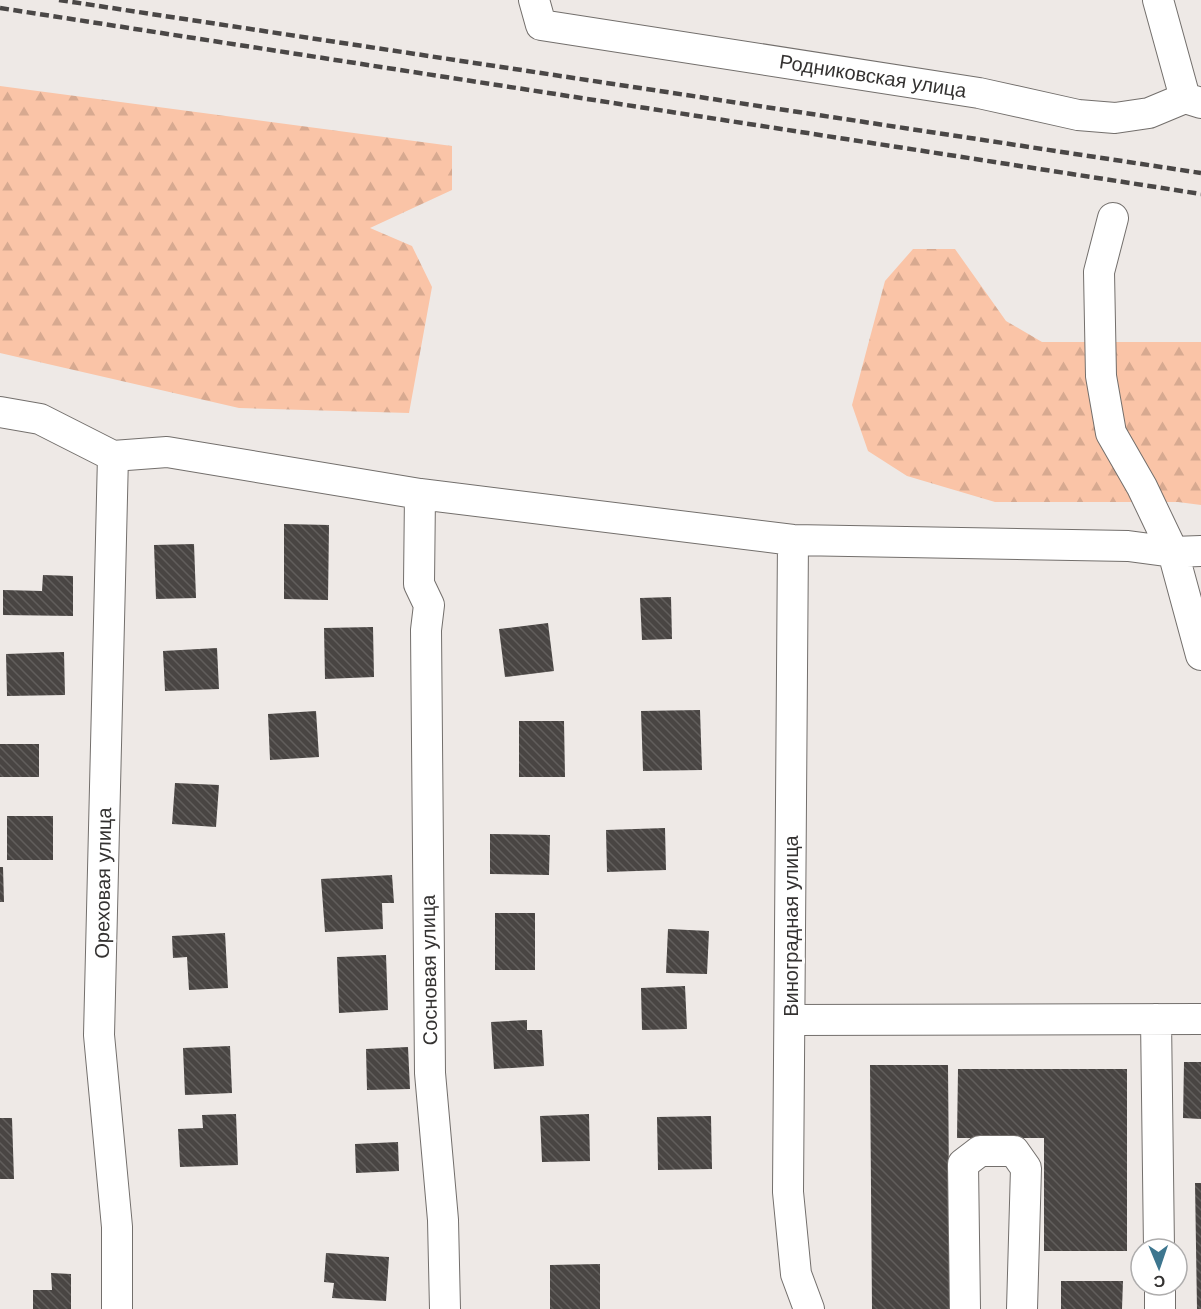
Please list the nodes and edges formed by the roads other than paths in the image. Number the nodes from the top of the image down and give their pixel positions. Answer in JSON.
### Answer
{"nodes":[{"id":1,"x":1158,"y":0,"type":"edge"},
{"id":2,"x":538,"y":13,"type":"edge"},
{"id":3,"x":1193,"y":101,"type":"edge"},
{"id":4,"x":1113,"y":218,"type":"dead end"},
{"id":5,"x":0,"y":412,"type":"edge"},
{"id":6,"x":113,"y":456,"type":"junction"},
{"id":7,"x":420,"y":494,"type":"junction"},
{"id":8,"x":793,"y":540,"type":"junction"},
{"id":9,"x":1187,"y":551,"type":"edge"},
{"id":10,"x":1201,"y":655,"type":"edge"},
{"id":11,"x":1156,"y":1019,"type":"junction"},
{"id":12,"x":1201,"y":1019,"type":"edge"},
{"id":13,"x":790,"y":1020,"type":"junction"},
{"id":14,"x":1159,"y":1237,"type":"edge"},
{"id":15,"x":117,"y":1309,"type":"edge"},
{"id":16,"x":445,"y":1309,"type":"edge"},
{"id":17,"x":809,"y":1309,"type":"edge"},
{"id":18,"x":965,"y":1309,"type":"edge"},
{"id":19,"x":1022,"y":1309,"type":"edge"}],
"edges":[{"from":1,"to":3,"type":"street"},
{"from":2,"to":3,"type":"street","name":"Родниковская улица"},
{"from":4,"to":9,"type":"street"},
{"from":5,"to":6,"type":"street"},
{"from":6,"to":7,"type":"street"},
{"from":6,"to":15,"type":"street","name":"Ореховая улица"},
{"from":7,"to":8,"type":"street"},
{"from":7,"to":16,"type":"street","name":"Сосновая улица"},
{"from":8,"to":9,"type":"street"},
{"from":8,"to":13,"type":"street","name":"Виноградная улица"},
{"from":9,"to":10,"type":"street"},
{"from":11,"to":12,"type":"street"},
{"from":11,"to":13,"type":"street"},
{"from":11,"to":14,"type":"street"},
{"from":13,"to":17,"type":"street","name":"Виноградная улица"},
{"from":18,"to":19,"type":"street"}]}
